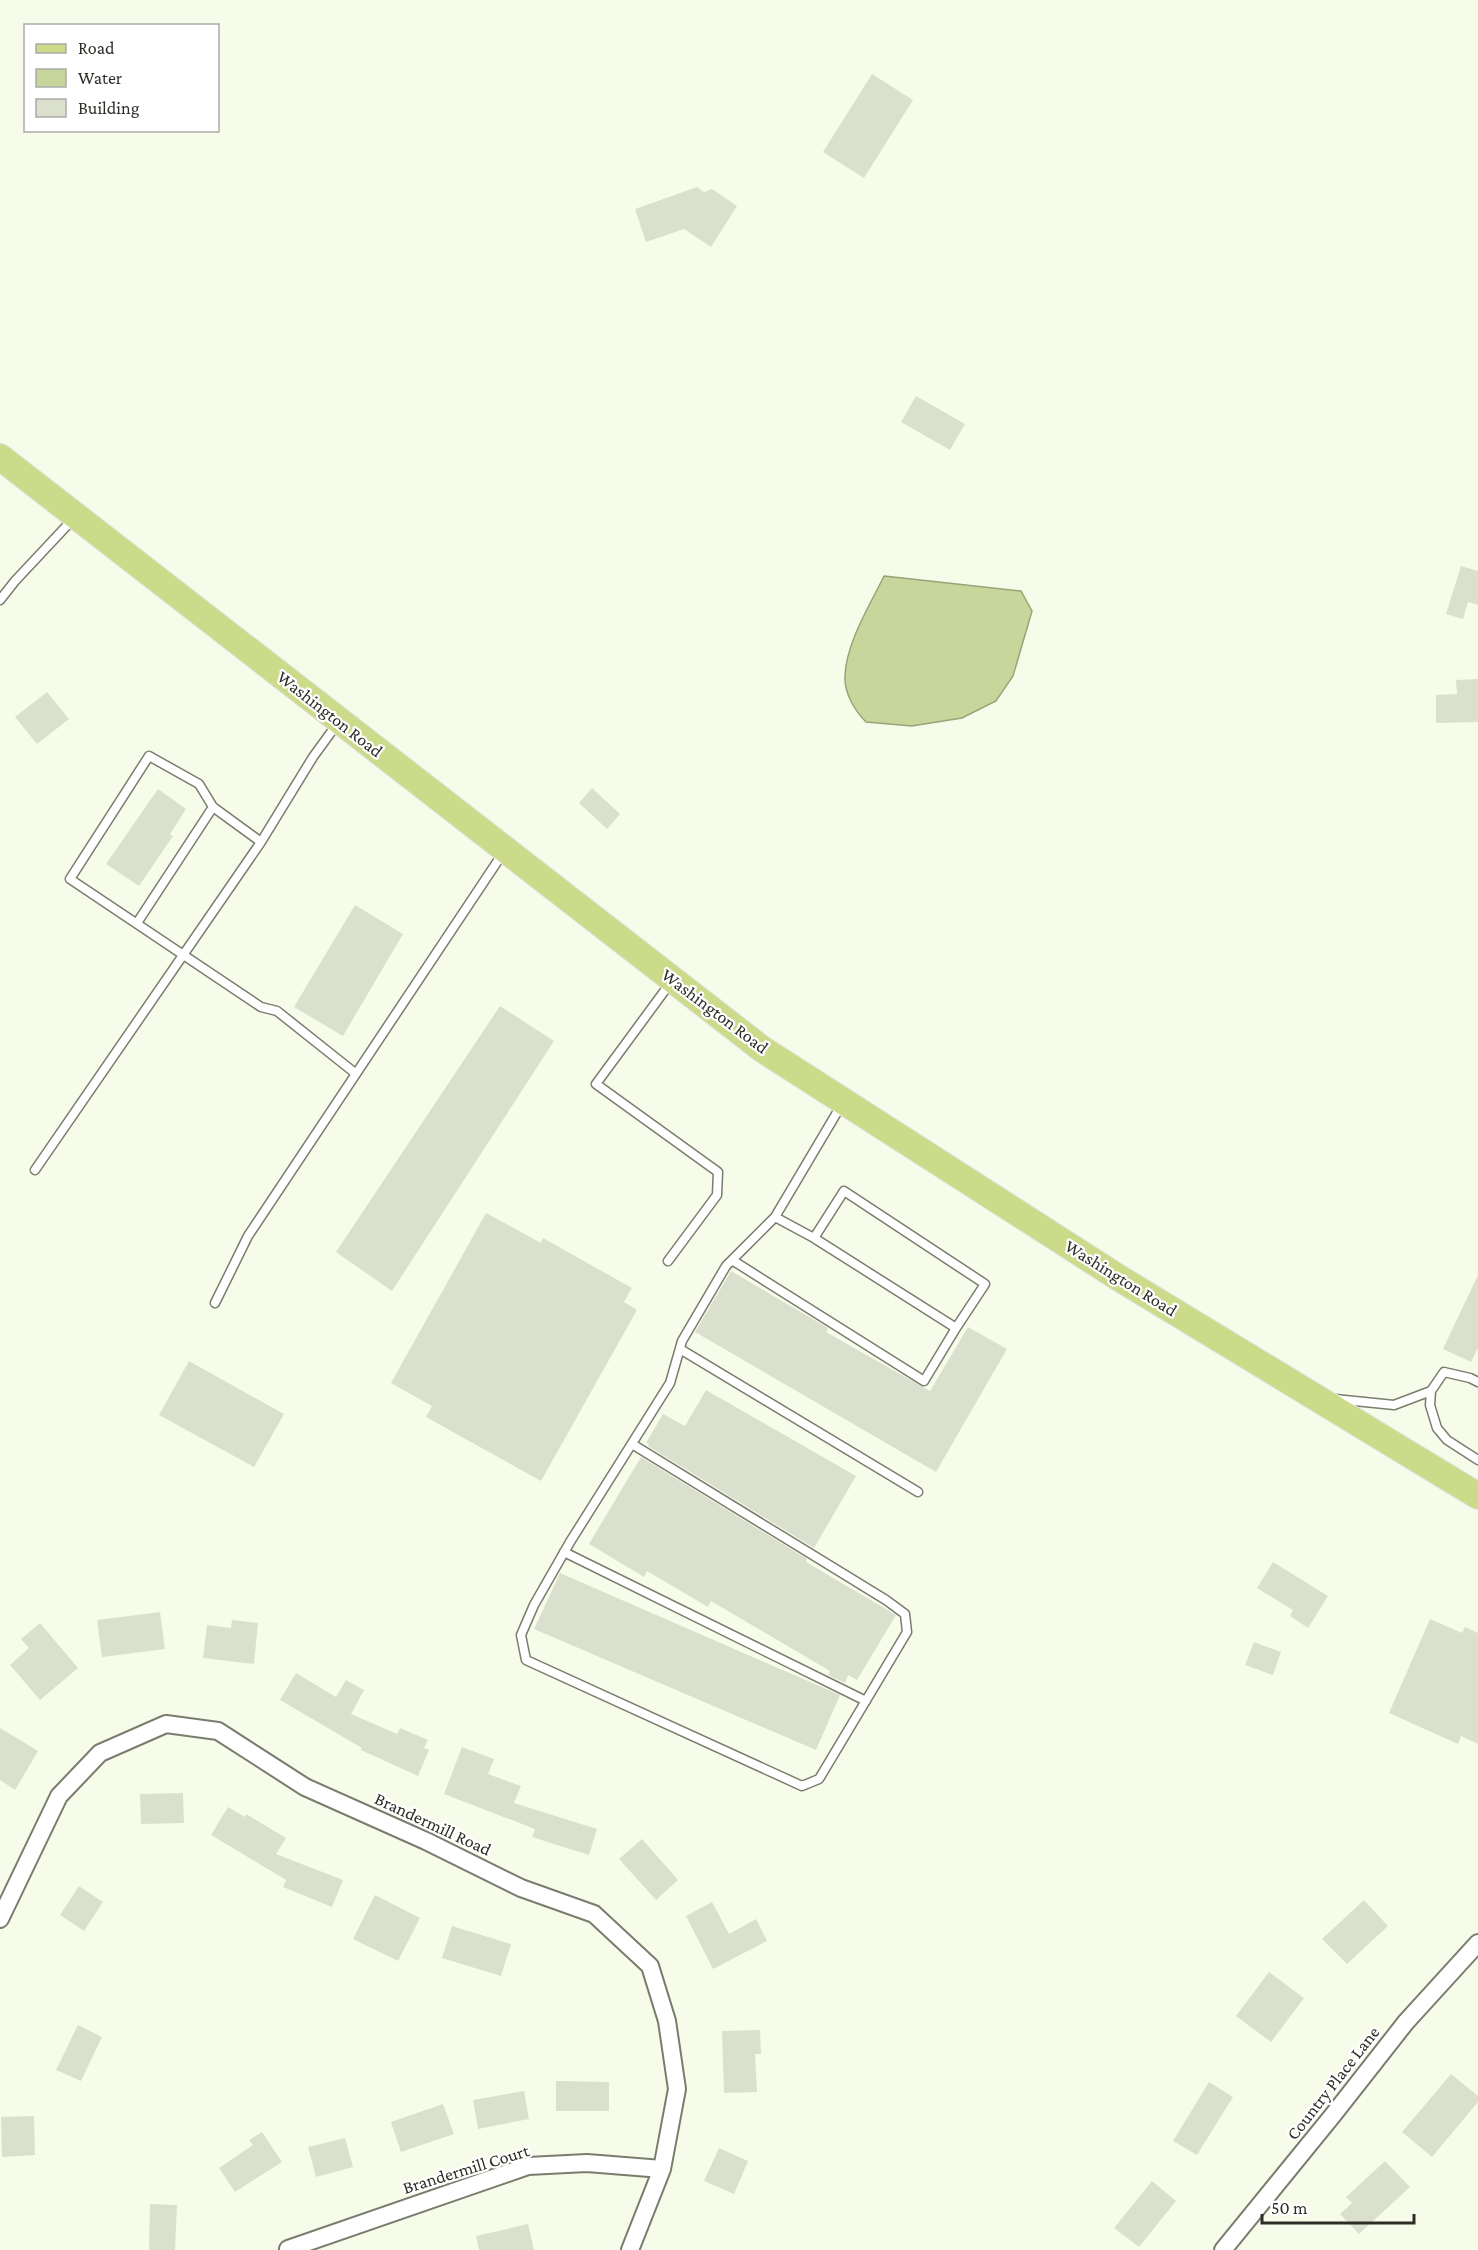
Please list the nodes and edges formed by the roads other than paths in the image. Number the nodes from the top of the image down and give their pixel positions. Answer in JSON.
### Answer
{"nodes":[{"id":1,"x":0,"y":457,"type":"edge"},
{"id":2,"x":76,"y":517,"type":"junction"},
{"id":3,"x":0,"y":600,"type":"edge"},
{"id":4,"x":339,"y":721,"type":"junction"},
{"id":5,"x":213,"y":807,"type":"junction"},
{"id":6,"x":261,"y":842,"type":"junction"},
{"id":7,"x":505,"y":850,"type":"junction"},
{"id":8,"x":136,"y":923,"type":"junction"},
{"id":9,"x":185,"y":955,"type":"junction"},
{"id":10,"x":673,"y":980,"type":"junction"},
{"id":11,"x":355,"y":1073,"type":"junction"},
{"id":12,"x":844,"y":1101,"type":"junction"},
{"id":13,"x":35,"y":1170,"type":"dead end"},
{"id":14,"x":776,"y":1217,"type":"junction"},
{"id":15,"x":813,"y":1238,"type":"junction"},
{"id":16,"x":732,"y":1260,"type":"junction"},
{"id":17,"x":668,"y":1261,"type":"dead end"},
{"id":18,"x":215,"y":1303,"type":"dead end"},
{"id":19,"x":956,"y":1328,"type":"junction"},
{"id":20,"x":680,"y":1349,"type":"junction"},
{"id":21,"x":1478,"y":1382,"type":"edge"},
{"id":22,"x":1431,"y":1391,"type":"junction"},
{"id":23,"x":1316,"y":1398,"type":"junction"},
{"id":24,"x":632,"y":1444,"type":"junction"},
{"id":25,"x":1478,"y":1460,"type":"edge"},
{"id":26,"x":918,"y":1492,"type":"dead end"},
{"id":27,"x":1478,"y":1496,"type":"edge"},
{"id":28,"x":564,"y":1552,"type":"junction"},
{"id":29,"x":866,"y":1701,"type":"junction"},
{"id":30,"x":0,"y":1919,"type":"edge"},
{"id":31,"x":1478,"y":1943,"type":"edge"},
{"id":32,"x":662,"y":2169,"type":"junction"},
{"id":33,"x":288,"y":2249,"type":"edge"},
{"id":34,"x":630,"y":2250,"type":"edge"},
{"id":35,"x":1223,"y":2250,"type":"edge"}],
"edges":[{"from":1,"to":2,"type":"main road","name":"Washington Road"},
{"from":2,"to":3,"type":"lane"},
{"from":2,"to":4,"type":"main road","name":"Washington Road"},
{"from":4,"to":6,"type":"lane"},
{"from":4,"to":7,"type":"main road","name":"Washington Road"},
{"from":5,"to":6,"type":"lane"},
{"from":5,"to":8,"type":"lane"},
{"from":5,"to":8,"type":"lane"},
{"from":6,"to":9,"type":"lane"},
{"from":7,"to":10,"type":"main road","name":"Washington Road"},
{"from":7,"to":11,"type":"lane"},
{"from":8,"to":9,"type":"lane"},
{"from":9,"to":11,"type":"lane"},
{"from":9,"to":13,"type":"lane"},
{"from":10,"to":12,"type":"main road","name":"Washington Road"},
{"from":10,"to":17,"type":"lane"},
{"from":11,"to":18,"type":"lane"},
{"from":12,"to":14,"type":"lane"},
{"from":12,"to":23,"type":"main road","name":"Washington Road"},
{"from":14,"to":15,"type":"lane"},
{"from":14,"to":16,"type":"lane"},
{"from":15,"to":19,"type":"lane"},
{"from":15,"to":19,"type":"lane"},
{"from":16,"to":19,"type":"lane"},
{"from":16,"to":20,"type":"lane"},
{"from":20,"to":24,"type":"lane"},
{"from":20,"to":26,"type":"lane"},
{"from":21,"to":22,"type":"lane"},
{"from":22,"to":23,"type":"lane"},
{"from":22,"to":25,"type":"lane"},
{"from":23,"to":27,"type":"main road","name":"Washington Road"},
{"from":24,"to":28,"type":"lane"},
{"from":24,"to":29,"type":"lane"},
{"from":28,"to":29,"type":"lane"},
{"from":28,"to":29,"type":"lane"},
{"from":30,"to":32,"type":"street","name":"Brandermill Road"},
{"from":31,"to":35,"type":"street","name":"Country Place Lane"},
{"from":32,"to":33,"type":"street","name":"Brandermill Court"},
{"from":32,"to":34,"type":"street","name":"Brandermill Road"}]}
